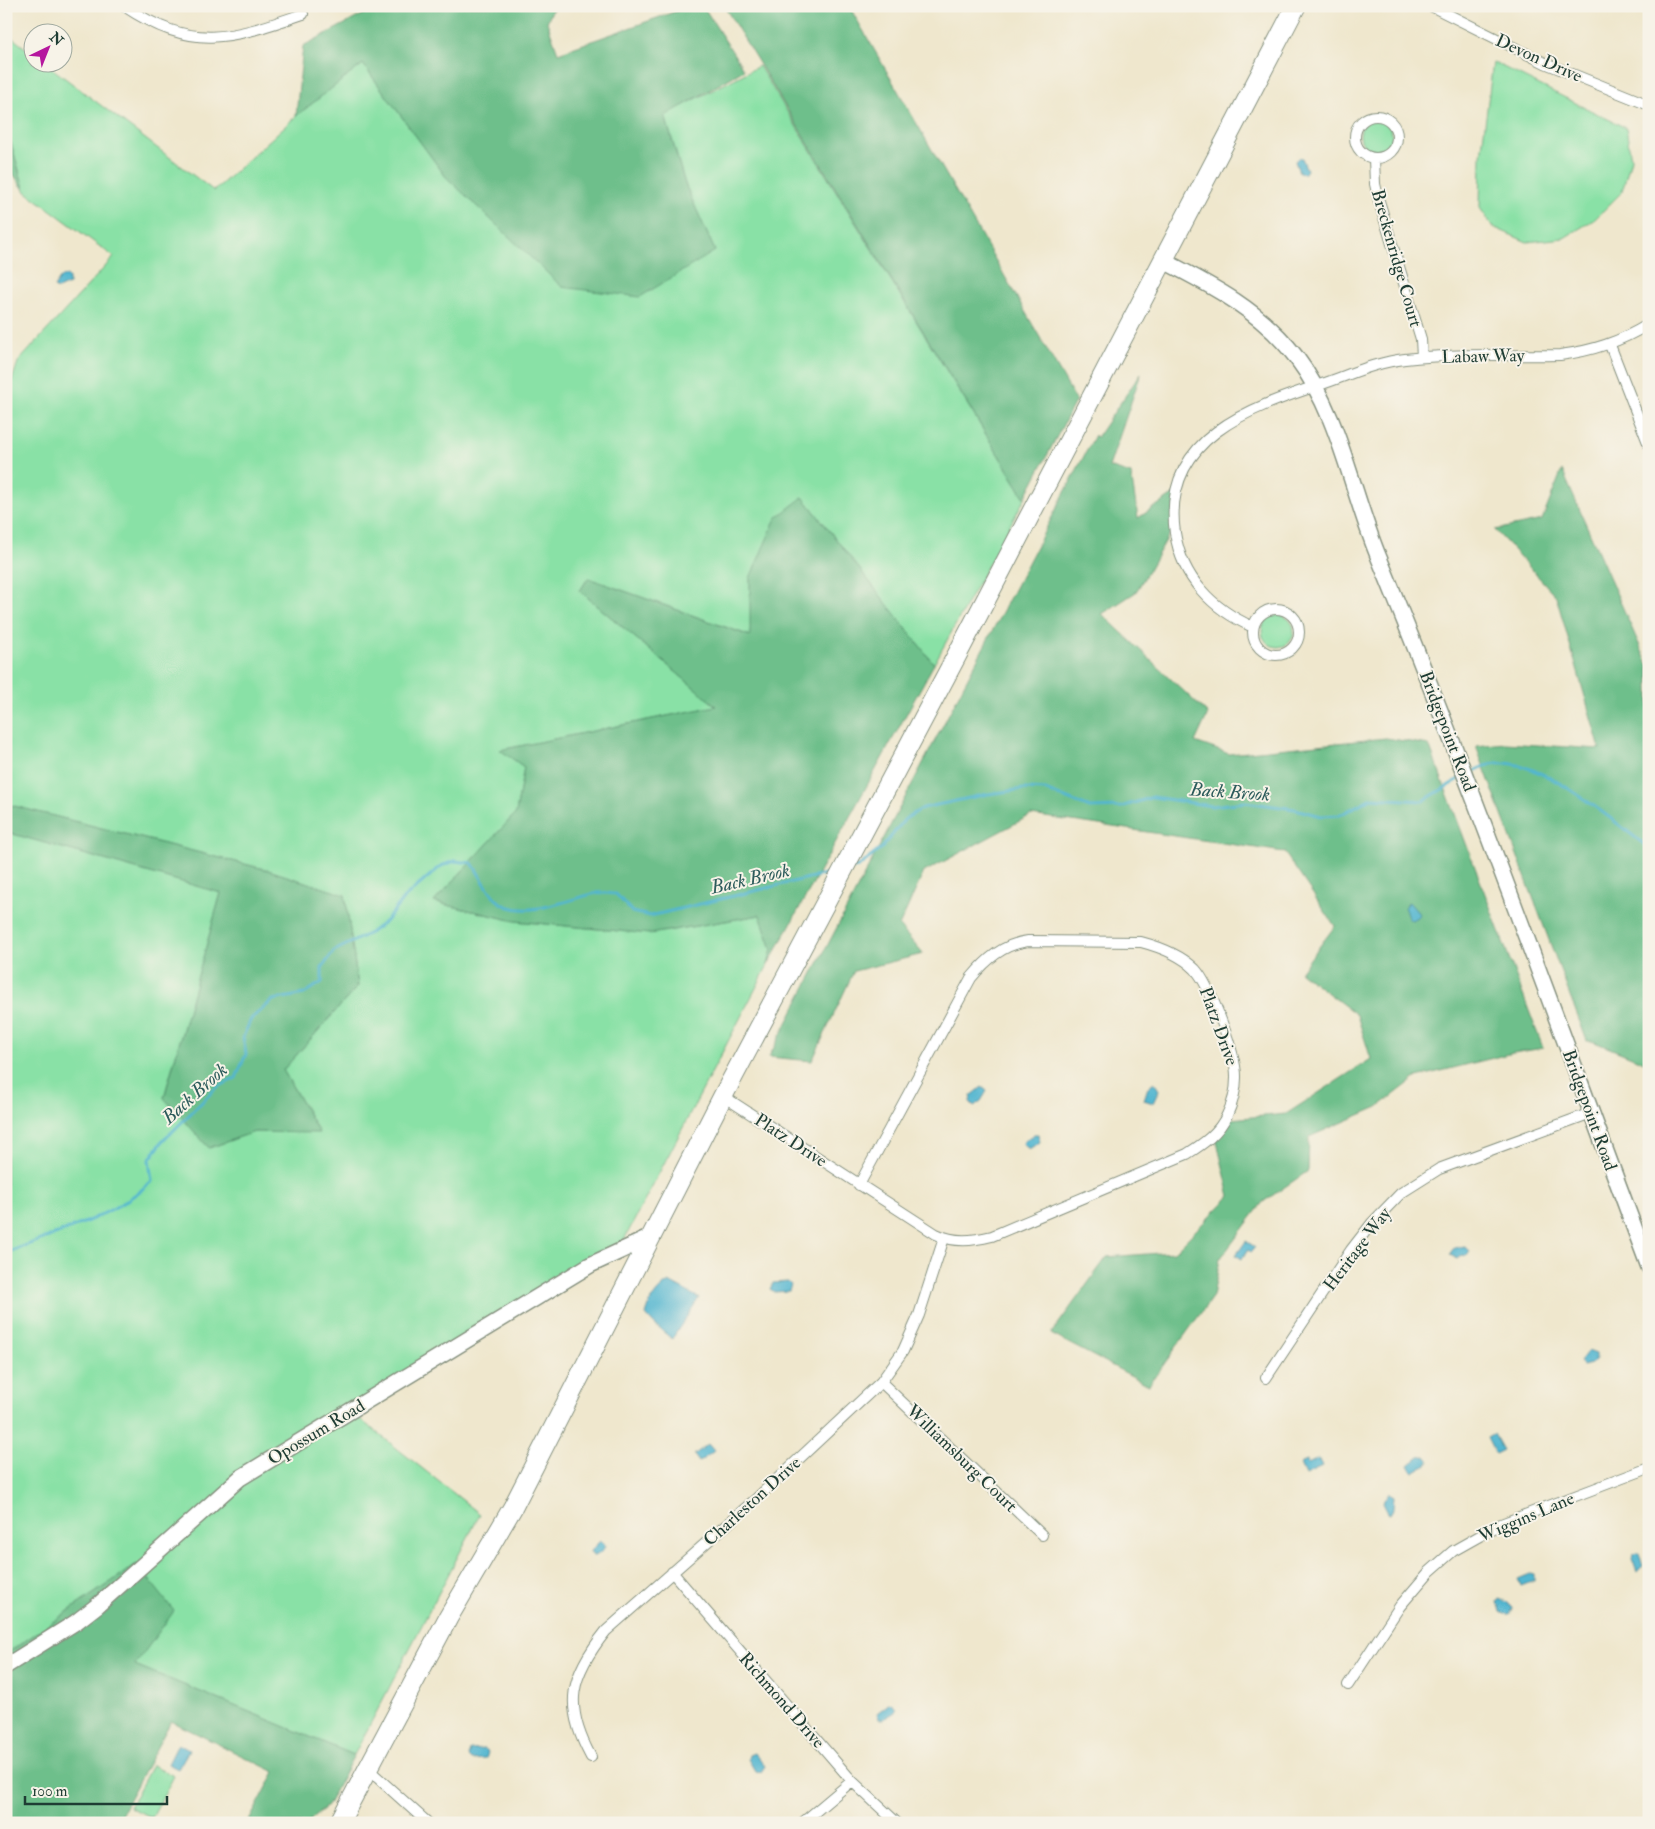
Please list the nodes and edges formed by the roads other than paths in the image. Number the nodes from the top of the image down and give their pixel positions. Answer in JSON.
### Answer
{"nodes":[{"id":1,"x":124,"y":6,"type":"edge"},
{"id":2,"x":1296,"y":6,"type":"edge"},
{"id":3,"x":1431,"y":6,"type":"edge"},
{"id":4,"x":303,"y":14,"type":"dead end"},
{"id":5,"x":1649,"y":105,"type":"edge"},
{"id":6,"x":1374,"y":158,"type":"junction"},
{"id":7,"x":1162,"y":260,"type":"junction"},
{"id":8,"x":1649,"y":324,"type":"edge"},
{"id":9,"x":1610,"y":345,"type":"junction"},
{"id":10,"x":1422,"y":357,"type":"junction"},
{"id":11,"x":1316,"y":386,"type":"junction"},
{"id":12,"x":1649,"y":445,"type":"edge"},
{"id":13,"x":1253,"y":627,"type":"junction"},
{"id":14,"x":723,"y":1096,"type":"junction"},
{"id":15,"x":1591,"y":1112,"type":"junction"},
{"id":16,"x":860,"y":1185,"type":"junction"},
{"id":17,"x":652,"y":1236,"type":"junction"},
{"id":18,"x":944,"y":1238,"type":"junction"},
{"id":19,"x":1645,"y":1246,"type":"edge"},
{"id":20,"x":1649,"y":1267,"type":"edge"},
{"id":21,"x":1266,"y":1378,"type":"dead end"},
{"id":22,"x":881,"y":1382,"type":"junction"},
{"id":23,"x":1649,"y":1468,"type":"edge"},
{"id":24,"x":1042,"y":1534,"type":"dead end"},
{"id":25,"x":672,"y":1572,"type":"junction"},
{"id":26,"x":6,"y":1666,"type":"edge"},
{"id":27,"x":1348,"y":1685,"type":"dead end"},
{"id":28,"x":591,"y":1757,"type":"dead end"},
{"id":29,"x":368,"y":1769,"type":"junction"},
{"id":30,"x":852,"y":1781,"type":"junction"},
{"id":31,"x":339,"y":1823,"type":"edge"},
{"id":32,"x":428,"y":1823,"type":"edge"},
{"id":33,"x":802,"y":1823,"type":"edge"},
{"id":34,"x":897,"y":1823,"type":"edge"}],
"edges":[{"from":1,"to":4,"type":"street"},
{"from":2,"to":7,"type":"highway"},
{"from":3,"to":5,"type":"street","name":"Devon Drive"},
{"from":6,"to":6,"type":"street"},
{"from":6,"to":10,"type":"street","name":"Breckenridge Court"},
{"from":7,"to":11,"type":"street","name":"Bridgepoint Road"},
{"from":7,"to":14,"type":"highway"},
{"from":8,"to":9,"type":"street","name":"Labaw Way"},
{"from":9,"to":10,"type":"street","name":"Labaw Way"},
{"from":9,"to":12,"type":"street"},
{"from":10,"to":11,"type":"street","name":"Labaw Way"},
{"from":11,"to":13,"type":"street","name":"Labaw Way"},
{"from":11,"to":15,"type":"street","name":"Bridgepoint Road"},
{"from":13,"to":13,"type":"street"},
{"from":14,"to":16,"type":"street","name":"Platz Drive"},
{"from":14,"to":17,"type":"highway"},
{"from":15,"to":19,"type":"street","name":"Bridgepoint Road"},
{"from":15,"to":21,"type":"street","name":"Heritage Way"},
{"from":16,"to":18,"type":"street","name":"Platz Drive"},
{"from":16,"to":18,"type":"street","name":"Platz Drive"},
{"from":17,"to":26,"type":"street","name":"Opossum Road"},
{"from":17,"to":29,"type":"highway"},
{"from":18,"to":22,"type":"street","name":"Charleston Drive"},
{"from":19,"to":20,"type":"street","name":"Bridgepoint Road"},
{"from":22,"to":24,"type":"street","name":"Williamsburg Court"},
{"from":22,"to":25,"type":"street","name":"Charleston Drive"},
{"from":23,"to":27,"type":"street","name":"Wiggins Lane"},
{"from":25,"to":28,"type":"street","name":"Charleston Drive"},
{"from":25,"to":30,"type":"street","name":"Richmond Drive"},
{"from":29,"to":31,"type":"highway"},
{"from":29,"to":32,"type":"street"},
{"from":30,"to":33,"type":"street"},
{"from":30,"to":34,"type":"street","name":"Richmond Drive"}]}
